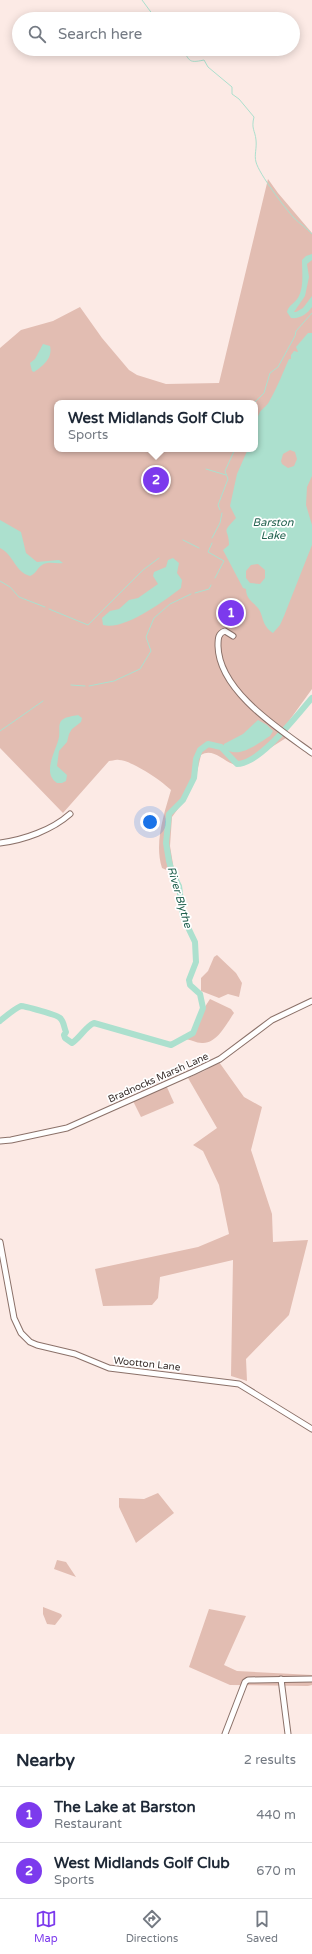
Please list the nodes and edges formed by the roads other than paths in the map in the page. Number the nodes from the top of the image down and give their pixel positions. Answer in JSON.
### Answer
{"nodes":[{"id":1,"x":233,"y":636,"type":"dead end"},
{"id":2,"x":312,"y":753,"type":"edge"},
{"id":3,"x":70,"y":814,"type":"dead end"},
{"id":4,"x":0,"y":843,"type":"edge"},
{"id":5,"x":312,"y":1001,"type":"edge"},
{"id":6,"x":0,"y":1140,"type":"edge"},
{"id":7,"x":0,"y":1242,"type":"edge"},
{"id":8,"x":312,"y":1428,"type":"edge"},
{"id":9,"x":281,"y":1679,"type":"junction"},
{"id":10,"x":312,"y":1679,"type":"edge"},
{"id":11,"x":225,"y":1734,"type":"edge"},
{"id":12,"x":288,"y":1734,"type":"edge"}],
"edges":[{"from":1,"to":2,"type":"street"},
{"from":3,"to":4,"type":"street"},
{"from":5,"to":6,"type":"street","name":"Bradnocks Marsh Lane"},
{"from":7,"to":8,"type":"street","name":"Wootton Lane"},
{"from":9,"to":10,"type":"street"},
{"from":9,"to":11,"type":"street"},
{"from":9,"to":12,"type":"street"}]}
